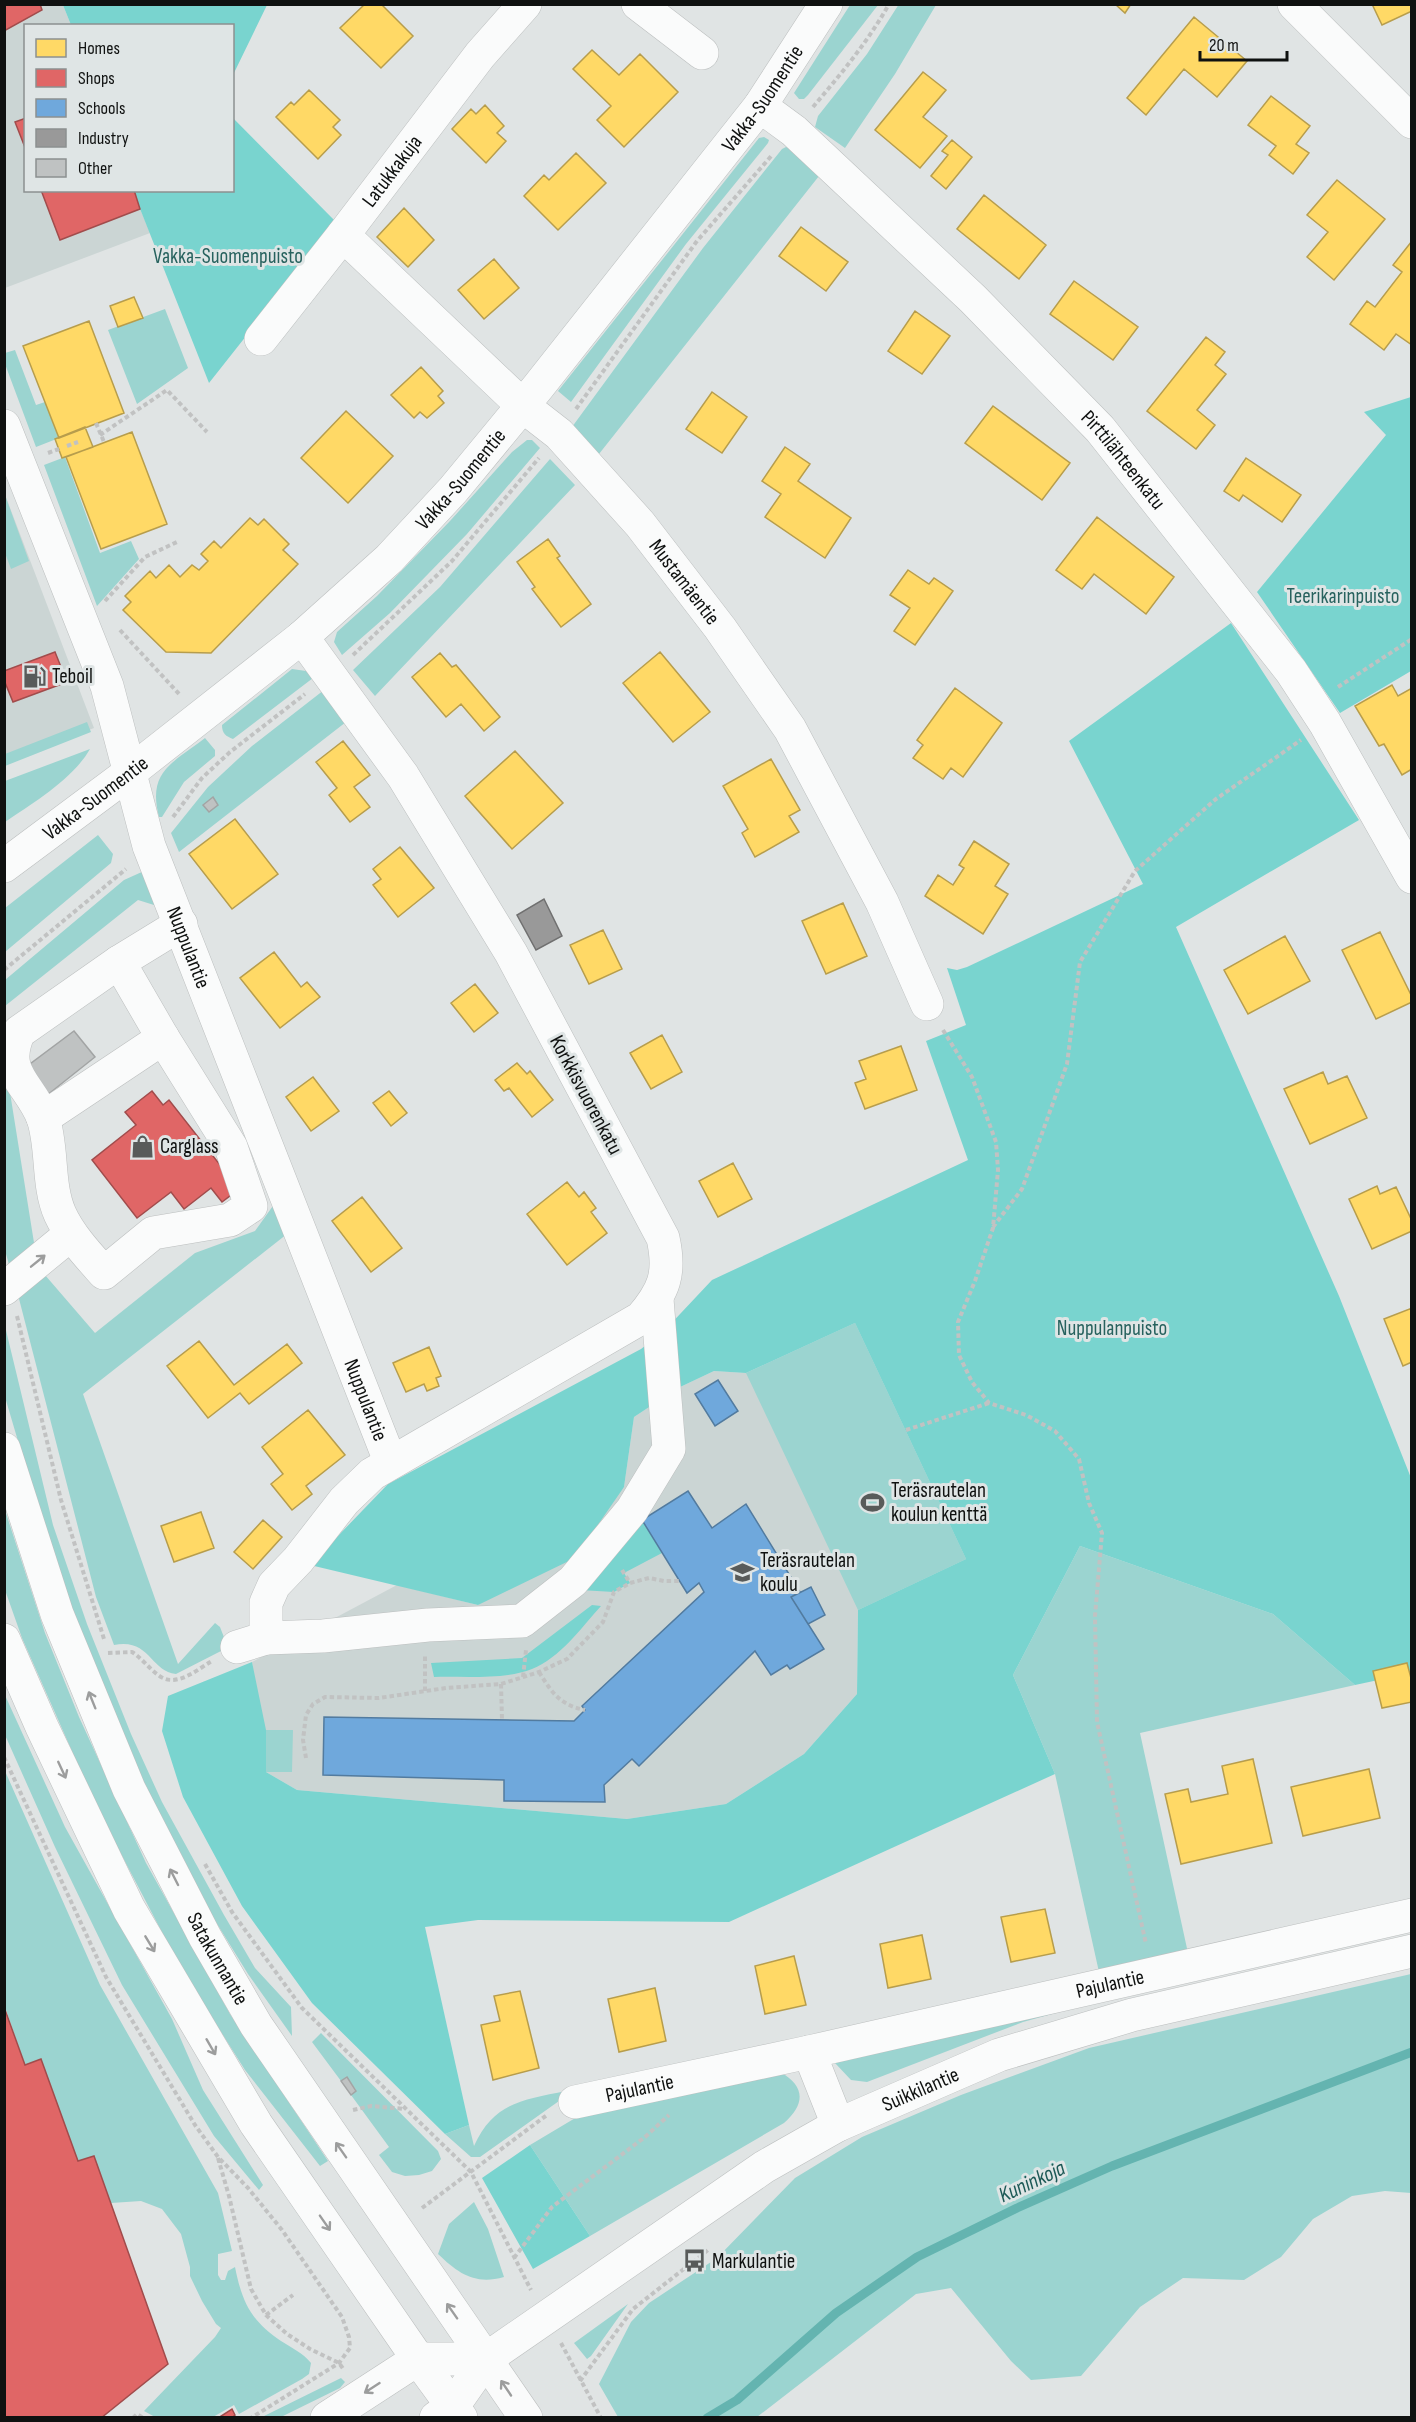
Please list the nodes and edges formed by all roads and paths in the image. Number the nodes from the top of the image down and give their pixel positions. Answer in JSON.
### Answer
{"nodes":[{"id":1,"x":525,"y":4,"type":"edge"},
{"id":2,"x":638,"y":4,"type":"edge"},
{"id":3,"x":826,"y":4,"type":"edge"},
{"id":4,"x":889,"y":4,"type":"edge"},
{"id":5,"x":1294,"y":4,"type":"edge"},
{"id":6,"x":702,"y":53,"type":"dead end"},
{"id":7,"x":760,"y":106,"type":"junction"},
{"id":8,"x":1412,"y":122,"type":"edge"},
{"id":9,"x":794,"y":131,"type":"junction"},
{"id":10,"x":343,"y":235,"type":"junction"},
{"id":11,"x":261,"y":339,"type":"dead end"},
{"id":12,"x":523,"y":406,"type":"junction"},
{"id":13,"x":96,"y":423,"type":"dead end"},
{"id":14,"x":4,"y":426,"type":"edge"},
{"id":15,"x":207,"y":432,"type":"dead end"},
{"id":16,"x":559,"y":434,"type":"junction"},
{"id":17,"x":100,"y":435,"type":"junction"},
{"id":18,"x":78,"y":442,"type":"dead end"},
{"id":19,"x":104,"y":442,"type":"dead end"},
{"id":20,"x":67,"y":446,"type":"dead end"},
{"id":21,"x":177,"y":542,"type":"dead end"},
{"id":22,"x":106,"y":609,"type":"dead end"},
{"id":23,"x":116,"y":625,"type":"dead end"},
{"id":24,"x":302,"y":637,"type":"junction"},
{"id":25,"x":1412,"y":639,"type":"edge"},
{"id":26,"x":346,"y":662,"type":"dead end"},
{"id":27,"x":308,"y":691,"type":"dead end"},
{"id":28,"x":182,"y":697,"type":"dead end"},
{"id":29,"x":1319,"y":714,"type":"junction"},
{"id":30,"x":129,"y":773,"type":"junction"},
{"id":31,"x":171,"y":820,"type":"dead end"},
{"id":32,"x":4,"y":866,"type":"edge"},
{"id":33,"x":128,"y":868,"type":"dead end"},
{"id":34,"x":1412,"y":876,"type":"edge"},
{"id":35,"x":181,"y":924,"type":"junction"},
{"id":36,"x":119,"y":962,"type":"junction"},
{"id":37,"x":4,"y":970,"type":"edge"},
{"id":38,"x":927,"y":1004,"type":"joint"},
{"id":39,"x":163,"y":1038,"type":"junction"},
{"id":40,"x":43,"y":1118,"type":"junction"},
{"id":41,"x":993,"y":1228,"type":"junction"},
{"id":42,"x":71,"y":1234,"type":"junction"},
{"id":43,"x":7,"y":1287,"type":"edge"},
{"id":44,"x":657,"y":1299,"type":"junction"},
{"id":45,"x":989,"y":1403,"type":"junction"},
{"id":46,"x":906,"y":1430,"type":"dead end"},
{"id":47,"x":4,"y":1449,"type":"edge"},
{"id":48,"x":390,"y":1461,"type":"junction"},
{"id":49,"x":679,"y":1581,"type":"dead end"},
{"id":50,"x":4,"y":1640,"type":"edge"},
{"id":51,"x":251,"y":1643,"type":"junction"},
{"id":52,"x":108,"y":1653,"type":"junction"},
{"id":53,"x":111,"y":1663,"type":"dead end"},
{"id":54,"x":539,"y":1672,"type":"junction"},
{"id":55,"x":501,"y":1684,"type":"junction"},
{"id":56,"x":585,"y":1710,"type":"dead end"},
{"id":57,"x":502,"y":1720,"type":"dead end"},
{"id":58,"x":4,"y":1757,"type":"edge"},
{"id":59,"x":306,"y":1758,"type":"dead end"},
{"id":60,"x":205,"y":1863,"type":"dead end"},
{"id":61,"x":1412,"y":1915,"type":"edge"},
{"id":62,"x":1412,"y":1951,"type":"edge"},
{"id":63,"x":1152,"y":1974,"type":"junction"},
{"id":64,"x":809,"y":2052,"type":"junction"},
{"id":65,"x":575,"y":2102,"type":"joint"},
{"id":66,"x":677,"y":2108,"type":"dead end"},
{"id":67,"x":406,"y":2109,"type":"junction"},
{"id":68,"x":353,"y":2110,"type":"dead end"},
{"id":69,"x":838,"y":2126,"type":"junction"},
{"id":70,"x":218,"y":2157,"type":"junction"},
{"id":71,"x":471,"y":2172,"type":"junction"},
{"id":72,"x":422,"y":2208,"type":"dead end"},
{"id":73,"x":708,"y":2250,"type":"dead end"},
{"id":74,"x":514,"y":2258,"type":"junction"},
{"id":75,"x":519,"y":2268,"type":"dead end"},
{"id":76,"x":293,"y":2295,"type":"dead end"},
{"id":77,"x":266,"y":2315,"type":"junction"},
{"id":78,"x":566,"y":2351,"type":"dead end"},
{"id":79,"x":418,"y":2359,"type":"junction"},
{"id":80,"x":486,"y":2359,"type":"junction"},
{"id":81,"x":339,"y":2363,"type":"junction"},
{"id":82,"x":580,"y":2381,"type":"junction"},
{"id":83,"x":450,"y":2414,"type":"edge"},
{"id":84,"x":133,"y":2418,"type":"edge"},
{"id":85,"x":143,"y":2418,"type":"edge"},
{"id":86,"x":251,"y":2418,"type":"edge"},
{"id":87,"x":327,"y":2418,"type":"edge"},
{"id":88,"x":526,"y":2418,"type":"edge"},
{"id":89,"x":601,"y":2418,"type":"edge"}],
"edges":[{"from":1,"to":10,"type":"street","name":"Latukkakuja"},
{"from":2,"to":6,"type":"street"},
{"from":3,"to":7,"type":"street","name":"Vakka-Suomentie"},
{"from":4,"to":9,"type":"path"},
{"from":5,"to":8,"type":"street"},
{"from":7,"to":9,"type":"street","name":"Pirttilähteenkatu"},
{"from":7,"to":12,"type":"street","name":"Vakka-Suomentie"},
{"from":9,"to":16,"type":"path"},
{"from":9,"to":29,"type":"street","name":"Pirttilähteenkatu"},
{"from":10,"to":11,"type":"street","name":"Latukkakuja"},
{"from":10,"to":12,"type":"street","name":"Mustamäentie"},
{"from":12,"to":16,"type":"street","name":"Mustamäentie"},
{"from":12,"to":24,"type":"street","name":"Vakka-Suomentie"},
{"from":13,"to":17,"type":"path"},
{"from":14,"to":30,"type":"street","name":"Nuppulantie"},
{"from":15,"to":17,"type":"path"},
{"from":16,"to":26,"type":"path"},
{"from":16,"to":38,"type":"street","name":"Mustamäentie"},
{"from":17,"to":19,"type":"path"},
{"from":18,"to":20,"type":"path"},
{"from":21,"to":22,"type":"path"},
{"from":23,"to":28,"type":"path"},
{"from":24,"to":30,"type":"street","name":"Vakka-Suomentie"},
{"from":24,"to":44,"type":"street","name":"Korkkisvuorenkatu"},
{"from":25,"to":29,"type":"path"},
{"from":27,"to":31,"type":"path"},
{"from":29,"to":34,"type":"street","name":"Pirttilähteenkatu"},
{"from":29,"to":41,"type":"path"},
{"from":30,"to":32,"type":"street","name":"Vakka-Suomentie"},
{"from":30,"to":35,"type":"street","name":"Nuppulantie"},
{"from":33,"to":37,"type":"path"},
{"from":35,"to":36,"type":"street"},
{"from":35,"to":48,"type":"street","name":"Nuppulantie"},
{"from":36,"to":39,"type":"street"},
{"from":36,"to":40,"type":"street"},
{"from":38,"to":41,"type":"path"},
{"from":39,"to":40,"type":"street"},
{"from":39,"to":42,"type":"street"},
{"from":40,"to":42,"type":"street"},
{"from":41,"to":45,"type":"path"},
{"from":43,"to":42,"type":"street","one_way":true},
{"from":43,"to":52,"type":"path"},
{"from":44,"to":48,"type":"street","name":"Korkkisvuorenkatu"},
{"from":44,"to":51,"type":"street"},
{"from":45,"to":46,"type":"path"},
{"from":45,"to":63,"type":"path"},
{"from":80,"to":47,"type":"street","name":"Satakunnantie","one_way":true},
{"from":48,"to":51,"type":"street","name":"Korkkisvuorenkatu"},
{"from":49,"to":54,"type":"path"},
{"from":50,"to":79,"type":"street","one_way":true},
{"from":51,"to":52,"type":"path"},
{"from":52,"to":53,"type":"path"},
{"from":54,"to":55,"type":"path"},
{"from":54,"to":56,"type":"path"},
{"from":55,"to":57,"type":"path"},
{"from":55,"to":59,"type":"path"},
{"from":58,"to":70,"type":"path"},
{"from":60,"to":67,"type":"path"},
{"from":61,"to":63,"type":"street","name":"Pajulantie"},
{"from":62,"to":69,"type":"street","name":"Suikkilantie"},
{"from":63,"to":64,"type":"street","name":"Pajulantie"},
{"from":64,"to":65,"type":"street","name":"Pajulantie"},
{"from":64,"to":69,"type":"street"},
{"from":65,"to":71,"type":"path"},
{"from":66,"to":74,"type":"path"},
{"from":67,"to":68,"type":"path"},
{"from":67,"to":71,"type":"path"},
{"from":69,"to":80,"type":"street","name":"Suikkilantie"},
{"from":70,"to":77,"type":"path"},
{"from":70,"to":81,"type":"path"},
{"from":71,"to":72,"type":"path"},
{"from":71,"to":74,"type":"path"},
{"from":73,"to":82,"type":"path"},
{"from":74,"to":75,"type":"path"},
{"from":76,"to":77,"type":"path"},
{"from":77,"to":81,"type":"path"},
{"from":78,"to":82,"type":"path"},
{"from":79,"to":80,"type":"street"},
{"from":79,"to":83,"type":"street"},
{"from":79,"to":87,"type":"street","one_way":true},
{"from":80,"to":83,"type":"street"},
{"from":88,"to":80,"type":"street","name":"Satakunnantie","one_way":true},
{"from":81,"to":86,"type":"path"},
{"from":82,"to":89,"type":"path"},
{"from":84,"to":85,"type":"path"}]}
